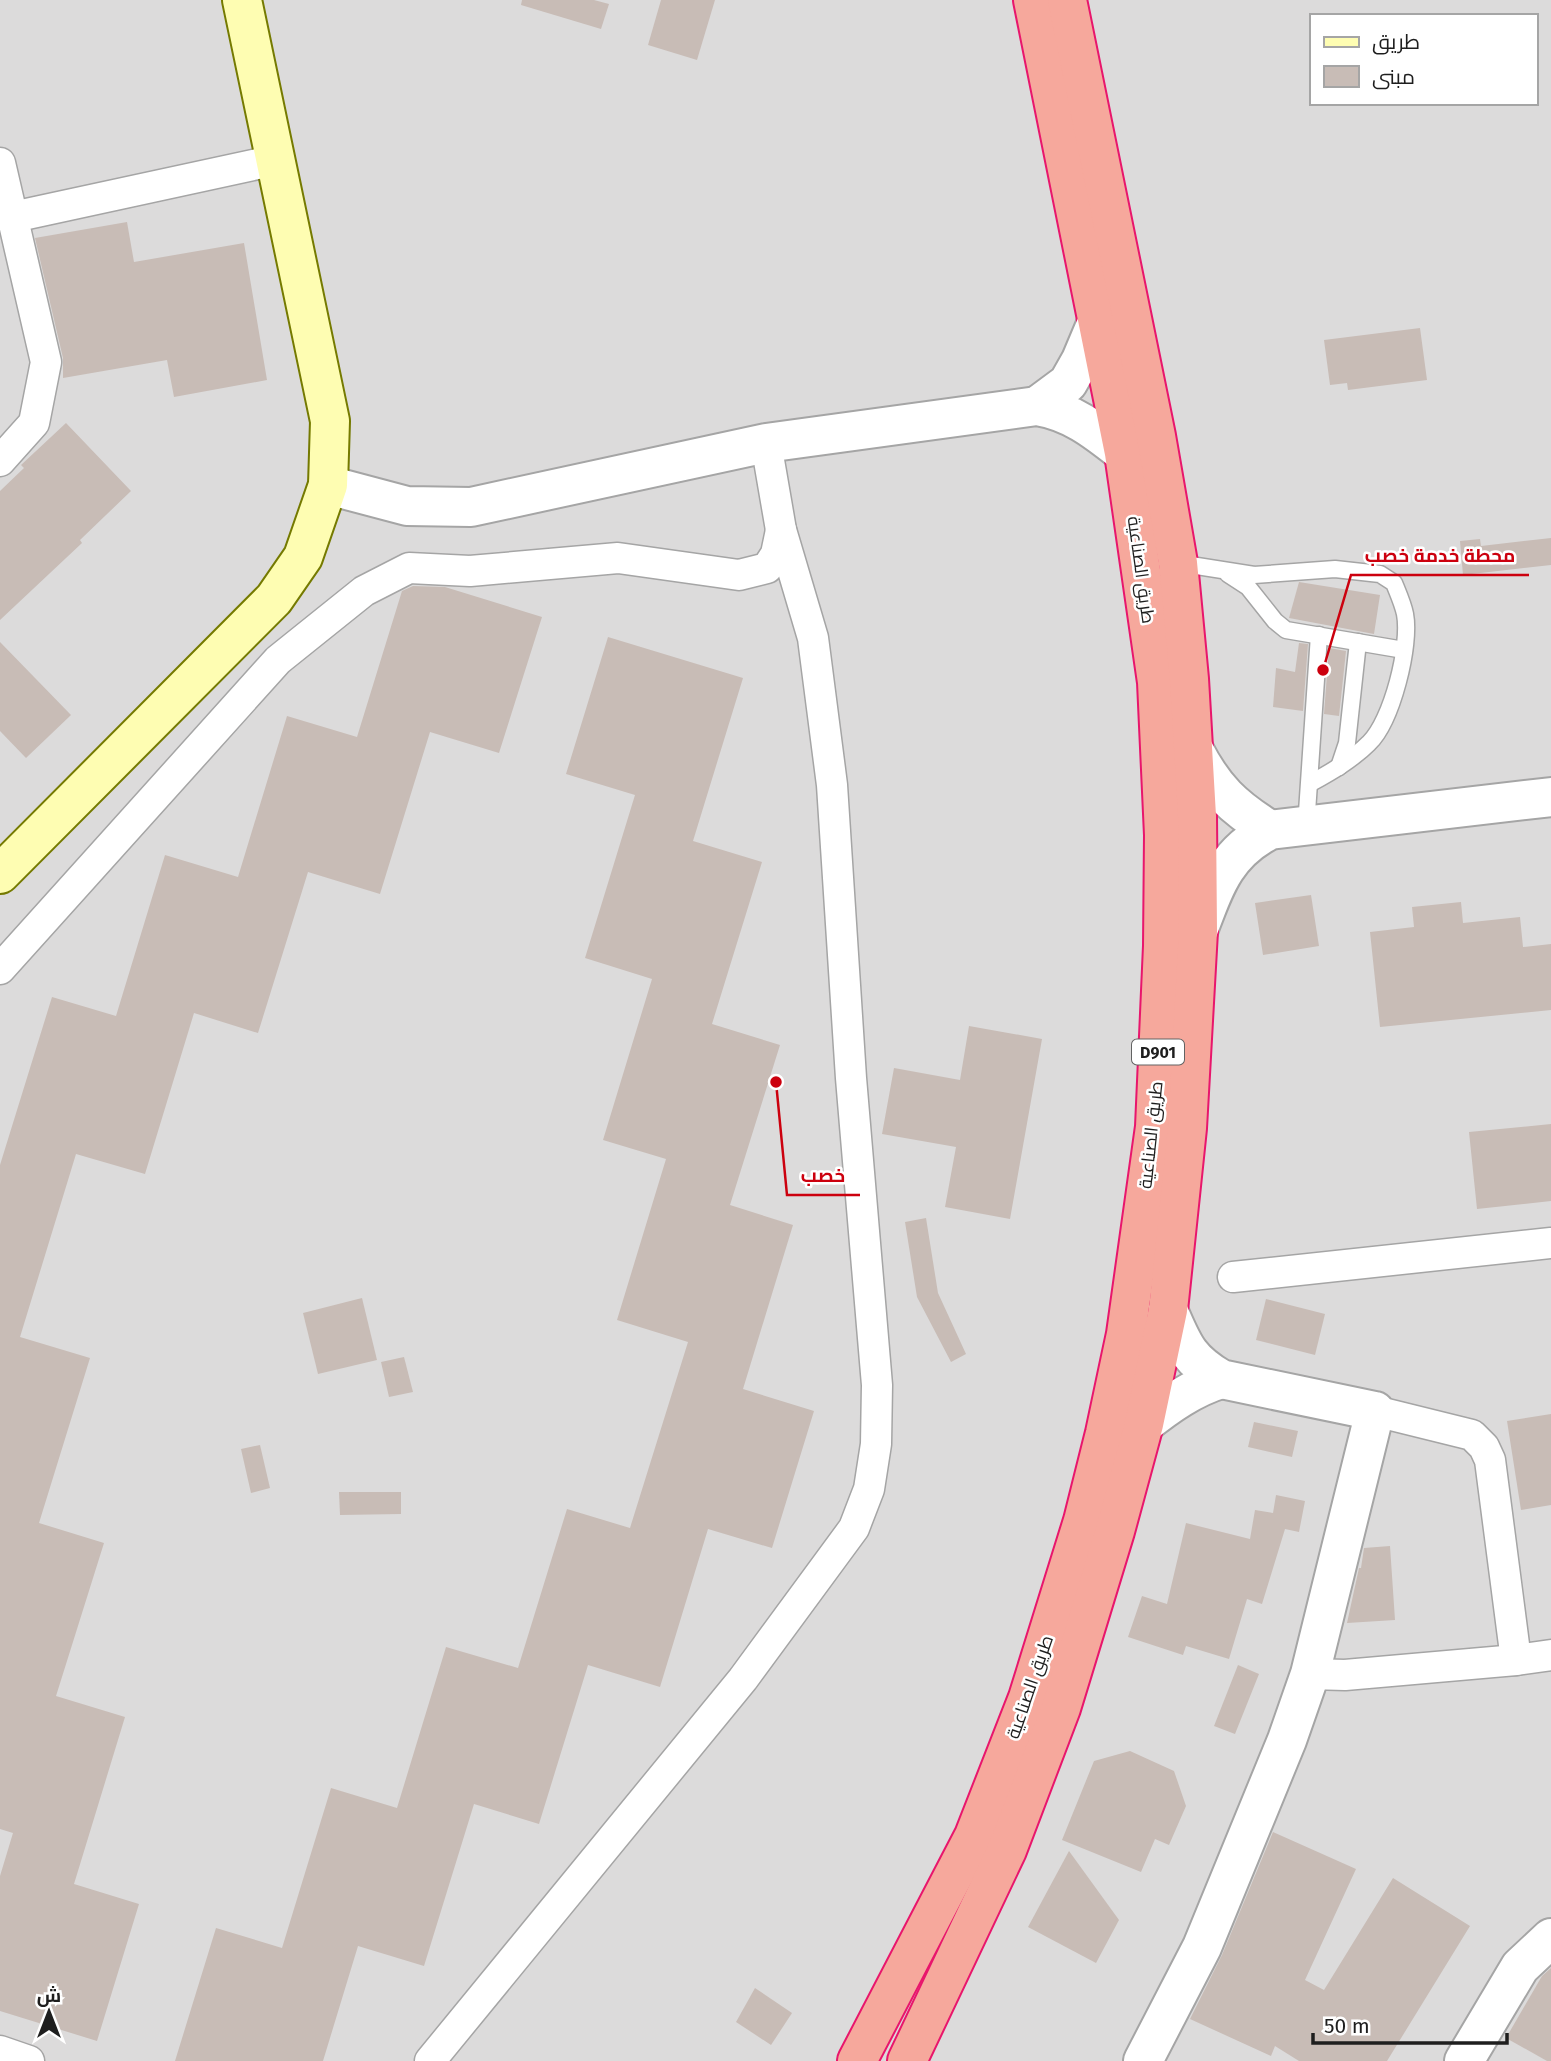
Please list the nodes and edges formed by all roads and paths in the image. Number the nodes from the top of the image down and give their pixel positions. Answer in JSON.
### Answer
{"nodes":[{"id":1,"x":242,"y":0,"type":"edge"},
{"id":2,"x":1033,"y":0,"type":"edge"},
{"id":3,"x":1067,"y":0,"type":"edge"},
{"id":4,"x":276,"y":160,"type":"junction"},
{"id":5,"x":0,"y":163,"type":"edge"},
{"id":6,"x":13,"y":217,"type":"junction"},
{"id":7,"x":1097,"y":323,"type":"junction"},
{"id":8,"x":1037,"y":406,"type":"junction"},
{"id":9,"x":766,"y":443,"type":"junction"},
{"id":10,"x":1124,"y":453,"type":"junction"},
{"id":11,"x":0,"y":461,"type":"edge"},
{"id":12,"x":328,"y":485,"type":"junction"},
{"id":13,"x":781,"y":530,"type":"junction"},
{"id":14,"x":1178,"y":563,"type":"junction"},
{"id":15,"x":1224,"y":570,"type":"junction"},
{"id":16,"x":1319,"y":635,"type":"junction"},
{"id":17,"x":1358,"y":642,"type":"junction"},
{"id":18,"x":1404,"y":650,"type":"junction"},
{"id":19,"x":1194,"y":750,"type":"junction"},
{"id":20,"x":1339,"y":767,"type":"junction"},
{"id":21,"x":1311,"y":783,"type":"junction"},
{"id":22,"x":1551,"y":797,"type":"edge"},
{"id":23,"x":1288,"y":828,"type":"junction"},
{"id":24,"x":0,"y":874,"type":"edge"},
{"id":25,"x":1198,"y":931,"type":"junction"},
{"id":26,"x":0,"y":969,"type":"edge"},
{"id":27,"x":1551,"y":1244,"type":"edge"},
{"id":28,"x":1233,"y":1277,"type":"dead end"},
{"id":29,"x":1168,"y":1310,"type":"junction"},
{"id":30,"x":1220,"y":1378,"type":"junction"},
{"id":31,"x":1374,"y":1411,"type":"junction"},
{"id":32,"x":1144,"y":1424,"type":"junction"},
{"id":33,"x":1551,"y":1654,"type":"edge"},
{"id":34,"x":1517,"y":1660,"type":"junction"},
{"id":35,"x":1310,"y":1674,"type":"junction"},
{"id":36,"x":1551,"y":1938,"type":"edge"},
{"id":37,"x":0,"y":2051,"type":"edge"},
{"id":38,"x":29,"y":2061,"type":"edge"},
{"id":39,"x":430,"y":2061,"type":"edge"},
{"id":40,"x":858,"y":2061,"type":"edge"},
{"id":41,"x":907,"y":2061,"type":"edge"},
{"id":42,"x":1143,"y":2061,"type":"edge"},
{"id":43,"x":1464,"y":2061,"type":"edge"}],
"edges":[{"from":1,"to":4,"type":"main road"},
{"from":2,"to":7,"type":"highway","name":"طريق الصناعية","number":"D901"},
{"from":3,"to":14,"type":"highway","name":"طريق الصناعية","number":"D901"},
{"from":4,"to":6,"type":"street"},
{"from":4,"to":12,"type":"main road"},
{"from":5,"to":6,"type":"street"},
{"from":6,"to":11,"type":"street"},
{"from":7,"to":8,"type":"street"},
{"from":7,"to":10,"type":"highway","name":"طريق الصناعية","number":"D901"},
{"from":8,"to":9,"type":"street"},
{"from":8,"to":10,"type":"street"},
{"from":9,"to":12,"type":"street"},
{"from":9,"to":13,"type":"street"},
{"from":10,"to":40,"type":"highway","name":"طريق الصناعية","number":"D901"},
{"from":12,"to":24,"type":"main road"},
{"from":13,"to":26,"type":"street"},
{"from":13,"to":39,"type":"street"},
{"from":14,"to":15,"type":"lane"},
{"from":14,"to":19,"type":"highway","name":"طريق الصناعية","number":"D901"},
{"from":15,"to":16,"type":"lane"},
{"from":15,"to":18,"type":"lane"},
{"from":16,"to":17,"type":"lane"},
{"from":16,"to":21,"type":"lane"},
{"from":17,"to":18,"type":"lane"},
{"from":17,"to":20,"type":"lane"},
{"from":18,"to":20,"type":"lane"},
{"from":19,"to":23,"type":"street"},
{"from":19,"to":25,"type":"highway","name":"طريق الصناعية","number":"D901"},
{"from":20,"to":21,"type":"lane"},
{"from":21,"to":23,"type":"lane"},
{"from":22,"to":23,"type":"street"},
{"from":23,"to":25,"type":"street"},
{"from":25,"to":29,"type":"highway","name":"طريق الصناعية","number":"D901"},
{"from":27,"to":28,"type":"street"},
{"from":29,"to":30,"type":"street"},
{"from":29,"to":32,"type":"highway","name":"طريق الصناعية","number":"D901"},
{"from":30,"to":31,"type":"street"},
{"from":30,"to":32,"type":"street"},
{"from":31,"to":34,"type":"street"},
{"from":31,"to":35,"type":"street"},
{"from":32,"to":41,"type":"highway","name":"طريق الصناعية","number":"D901"},
{"from":33,"to":34,"type":"street"},
{"from":34,"to":35,"type":"street"},
{"from":35,"to":42,"type":"street"},
{"from":36,"to":43,"type":"street"},
{"from":37,"to":38,"type":"street"}]}
